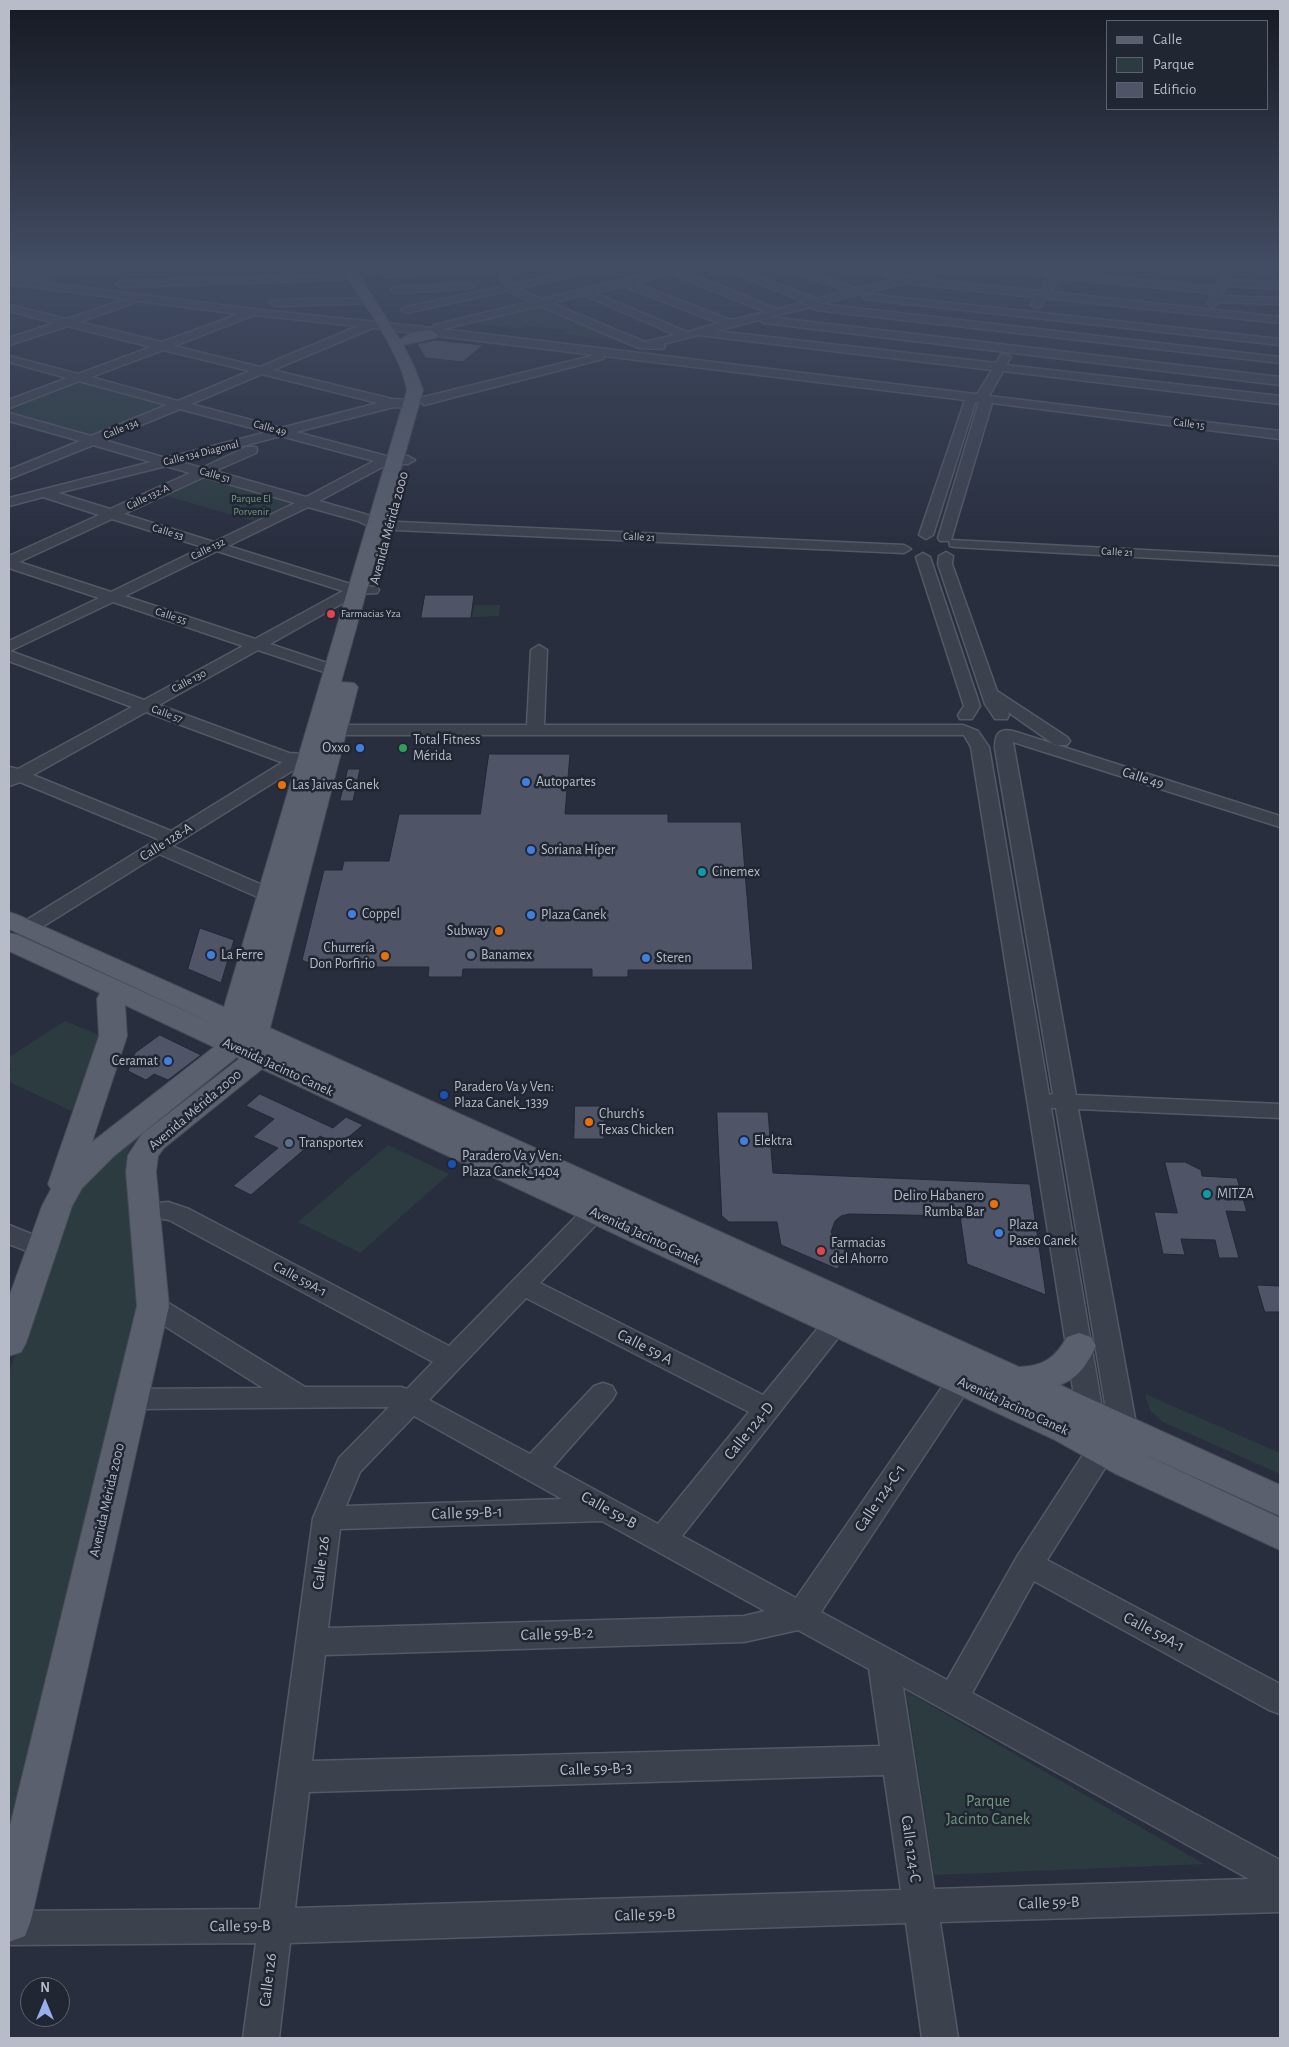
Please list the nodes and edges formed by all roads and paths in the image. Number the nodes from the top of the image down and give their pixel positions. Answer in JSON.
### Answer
{"nodes":[{"id":1,"x":34,"y":366,"type":"edge"},
{"id":2,"x":110,"y":366,"type":"edge"},
{"id":3,"x":242,"y":366,"type":"edge"},
{"id":4,"x":275,"y":366,"type":"edge"},
{"id":5,"x":407,"y":366,"type":"edge"},
{"id":6,"x":415,"y":366,"type":"edge"},
{"id":7,"x":568,"y":366,"type":"edge"},
{"id":8,"x":728,"y":366,"type":"edge"},
{"id":9,"x":737,"y":366,"type":"edge"},
{"id":10,"x":811,"y":366,"type":"edge"},
{"id":11,"x":988,"y":366,"type":"edge"},
{"id":12,"x":1148,"y":366,"type":"edge"},
{"id":13,"x":1190,"y":366,"type":"edge"},
{"id":14,"x":831,"y":367,"type":"dead end"},
{"id":15,"x":1000,"y":367,"type":"junction"},
{"id":16,"x":260,"y":370,"type":"junction"},
{"id":17,"x":1188,"y":370,"type":"junction"},
{"id":18,"x":803,"y":376,"type":"junction"},
{"id":19,"x":79,"y":377,"type":"junction"},
{"id":20,"x":1280,"y":381,"type":"edge"},
{"id":21,"x":1182,"y":388,"type":"junction"},
{"id":22,"x":981,"y":397,"type":"junction"},
{"id":23,"x":1076,"y":397,"type":"dead end"},
{"id":24,"x":1280,"y":400,"type":"edge"},
{"id":25,"x":392,"y":403,"type":"junction"},
{"id":26,"x":9,"y":404,"type":"edge"},
{"id":27,"x":182,"y":404,"type":"junction"},
{"id":28,"x":419,"y":404,"type":"junction"},
{"id":29,"x":9,"y":417,"type":"edge"},
{"id":30,"x":1170,"y":421,"type":"junction"},
{"id":31,"x":286,"y":432,"type":"junction"},
{"id":32,"x":1280,"y":437,"type":"edge"},
{"id":33,"x":92,"y":441,"type":"junction"},
{"id":34,"x":396,"y":460,"type":"junction"},
{"id":35,"x":167,"y":462,"type":"junction"},
{"id":36,"x":950,"y":462,"type":"junction"},
{"id":37,"x":967,"y":464,"type":"junction"},
{"id":38,"x":203,"y":472,"type":"junction"},
{"id":39,"x":9,"y":475,"type":"edge"},
{"id":40,"x":9,"y":483,"type":"edge"},
{"id":41,"x":42,"y":493,"type":"junction"},
{"id":42,"x":9,"y":502,"type":"edge"},
{"id":43,"x":307,"y":502,"type":"junction"},
{"id":44,"x":111,"y":514,"type":"junction"},
{"id":45,"x":380,"y":521,"type":"junction"},
{"id":46,"x":914,"y":537,"type":"junction"},
{"id":47,"x":886,"y":544,"type":"junction"},
{"id":48,"x":214,"y":546,"type":"junction"},
{"id":49,"x":949,"y":547,"type":"junction"},
{"id":50,"x":977,"y":548,"type":"junction"},
{"id":51,"x":1177,"y":559,"type":"junction"},
{"id":52,"x":1280,"y":560,"type":"edge"},
{"id":53,"x":925,"y":561,"type":"junction"},
{"id":54,"x":9,"y":562,"type":"edge"},
{"id":55,"x":1280,"y":568,"type":"edge"},
{"id":56,"x":364,"y":590,"type":"junction"},
{"id":57,"x":111,"y":596,"type":"junction"},
{"id":58,"x":948,"y":629,"type":"junction"},
{"id":59,"x":967,"y":629,"type":"junction"},
{"id":60,"x":256,"y":645,"type":"junction"},
{"id":61,"x":9,"y":647,"type":"edge"},
{"id":62,"x":539,"y":650,"type":"dead end"},
{"id":63,"x":9,"y":656,"type":"edge"},
{"id":64,"x":333,"y":670,"type":"junction"},
{"id":65,"x":989,"y":692,"type":"junction"},
{"id":66,"x":969,"y":697,"type":"junction"},
{"id":67,"x":144,"y":706,"type":"junction"},
{"id":68,"x":337,"y":723,"type":"junction"},
{"id":69,"x":535,"y":724,"type":"junction"},
{"id":70,"x":940,"y":724,"type":"junction"},
{"id":71,"x":1007,"y":728,"type":"junction"},
{"id":72,"x":969,"y":729,"type":"junction"},
{"id":73,"x":1058,"y":745,"type":"junction"},
{"id":74,"x":1006,"y":758,"type":"junction"},
{"id":75,"x":317,"y":760,"type":"junction"},
{"id":76,"x":12,"y":776,"type":"edge"},
{"id":77,"x":1249,"y":806,"type":"junction"},
{"id":78,"x":1280,"y":809,"type":"edge"},
{"id":79,"x":1280,"y":822,"type":"edge"},
{"id":80,"x":165,"y":842,"type":"junction"},
{"id":81,"x":1005,"y":888,"type":"junction"},
{"id":82,"x":1029,"y":888,"type":"junction"},
{"id":83,"x":269,"y":895,"type":"junction"},
{"id":84,"x":15,"y":930,"type":"edge"},
{"id":85,"x":115,"y":990,"type":"junction"},
{"id":86,"x":245,"y":1040,"type":"junction"},
{"id":87,"x":1040,"y":1101,"type":"junction"},
{"id":88,"x":1066,"y":1102,"type":"junction"},
{"id":89,"x":1280,"y":1111,"type":"edge"},
{"id":90,"x":603,"y":1204,"type":"junction"},
{"id":91,"x":57,"y":1206,"type":"junction"},
{"id":92,"x":145,"y":1211,"type":"junction"},
{"id":93,"x":9,"y":1234,"type":"edge"},
{"id":94,"x":42,"y":1248,"type":"junction"},
{"id":95,"x":524,"y":1286,"type":"junction"},
{"id":96,"x":17,"y":1295,"type":"edge"},
{"id":97,"x":153,"y":1306,"type":"junction"},
{"id":98,"x":836,"y":1324,"type":"junction"},
{"id":99,"x":9,"y":1343,"type":"edge"},
{"id":100,"x":1080,"y":1346,"type":"junction"},
{"id":101,"x":452,"y":1360,"type":"junction"},
{"id":102,"x":1017,"y":1380,"type":"junction"},
{"id":103,"x":960,"y":1381,"type":"junction"},
{"id":104,"x":603,"y":1393,"type":"dead end"},
{"id":105,"x":299,"y":1397,"type":"junction"},
{"id":106,"x":131,"y":1399,"type":"junction"},
{"id":107,"x":411,"y":1402,"type":"junction"},
{"id":108,"x":767,"y":1408,"type":"junction"},
{"id":109,"x":1105,"y":1438,"type":"junction"},
{"id":110,"x":534,"y":1469,"type":"junction"},
{"id":111,"x":1280,"y":1501,"type":"edge"},
{"id":112,"x":607,"y":1509,"type":"junction"},
{"id":113,"x":327,"y":1518,"type":"junction"},
{"id":114,"x":1280,"y":1535,"type":"edge"},
{"id":115,"x":663,"y":1539,"type":"junction"},
{"id":116,"x":1028,"y":1564,"type":"junction"},
{"id":117,"x":801,"y":1616,"type":"junction"},
{"id":118,"x":311,"y":1642,"type":"junction"},
{"id":119,"x":883,"y":1660,"type":"junction"},
{"id":120,"x":953,"y":1698,"type":"junction"},
{"id":121,"x":1280,"y":1700,"type":"edge"},
{"id":122,"x":898,"y":1760,"type":"junction"},
{"id":123,"x":294,"y":1777,"type":"junction"},
{"id":124,"x":1280,"y":1878,"type":"edge"},
{"id":125,"x":1280,"y":1895,"type":"edge"},
{"id":126,"x":920,"y":1907,"type":"junction"},
{"id":127,"x":9,"y":1920,"type":"edge"},
{"id":128,"x":275,"y":1926,"type":"junction"},
{"id":129,"x":9,"y":1928,"type":"edge"},
{"id":130,"x":261,"y":2038,"type":"edge"},
{"id":131,"x":940,"y":2038,"type":"edge"}],
"edges":[{"from":1,"to":19,"type":"street","name":"Calle 49"},
{"from":2,"to":19,"type":"street"},
{"from":3,"to":16,"type":"street"},
{"from":4,"to":16,"type":"street","name":"Calle 134"},
{"from":5,"to":28,"type":"main road","name":"Avenida Mérida 2000"},
{"from":6,"to":28,"type":"main road","name":"Avenida Mérida 2000"},
{"from":7,"to":28,"type":"street"},
{"from":8,"to":18,"type":"street","name":"Calle 15"},
{"from":9,"to":22,"type":"street","name":"Calle 15"},
{"from":10,"to":18,"type":"street"},
{"from":11,"to":15,"type":"street"},
{"from":12,"to":17,"type":"street"},
{"from":13,"to":17,"type":"street"},
{"from":14,"to":22,"type":"street"},
{"from":15,"to":21,"type":"street"},
{"from":15,"to":22,"type":"street"},
{"from":16,"to":25,"type":"street"},
{"from":16,"to":27,"type":"street","name":"Calle 134"},
{"from":17,"to":20,"type":"street"},
{"from":17,"to":21,"type":"street"},
{"from":18,"to":22,"type":"street","name":"Calle 15"},
{"from":19,"to":26,"type":"street"},
{"from":19,"to":27,"type":"street","name":"Calle 49"},
{"from":21,"to":24,"type":"street"},
{"from":21,"to":30,"type":"street"},
{"from":22,"to":23,"type":"street"},
{"from":22,"to":30,"type":"street","name":"Calle 15"},
{"from":22,"to":32,"type":"street","name":"Calle 15"},
{"from":22,"to":36,"type":"street"},
{"from":22,"to":37,"type":"street"},
{"from":25,"to":28,"type":"street"},
{"from":25,"to":31,"type":"street","name":"Calle 134 Diagonal"},
{"from":27,"to":31,"type":"street","name":"Calle 49"},
{"from":27,"to":33,"type":"street","name":"Calle 134"},
{"from":28,"to":34,"type":"main road","name":"Avenida Mérida 2000"},
{"from":29,"to":33,"type":"street","name":"Calle 51"},
{"from":30,"to":32,"type":"street","name":"Calle 15"},
{"from":31,"to":34,"type":"street","name":"Calle 49"},
{"from":31,"to":35,"type":"street","name":"Calle 134 Diagonal"},
{"from":31,"to":38,"type":"street","name":"Calle 132-A"},
{"from":33,"to":35,"type":"street","name":"Calle 51"},
{"from":33,"to":39,"type":"street","name":"Calle 134"},
{"from":34,"to":43,"type":"street","name":"Calle 132"},
{"from":34,"to":45,"type":"main road","name":"Avenida Mérida 2000"},
{"from":35,"to":38,"type":"street","name":"Calle 51"},
{"from":35,"to":41,"type":"street","name":"Calle 134 Diagonal"},
{"from":36,"to":37,"type":"street"},
{"from":36,"to":46,"type":"street"},
{"from":37,"to":49,"type":"street"},
{"from":38,"to":43,"type":"street","name":"Calle 51"},
{"from":38,"to":44,"type":"street","name":"Calle 132-A"},
{"from":40,"to":41,"type":"street","name":"Calle 53"},
{"from":41,"to":42,"type":"street","name":"Calle 134 Diagonal"},
{"from":41,"to":44,"type":"street","name":"Calle 53"},
{"from":43,"to":45,"type":"street","name":"Calle 51"},
{"from":43,"to":48,"type":"street","name":"Calle 132"},
{"from":44,"to":48,"type":"street","name":"Calle 53"},
{"from":44,"to":54,"type":"street","name":"Calle 132-A"},
{"from":45,"to":47,"type":"street","name":"Calle 21"},
{"from":45,"to":56,"type":"main road","name":"Avenida Mérida 2000"},
{"from":46,"to":47,"type":"street","name":"Calle 21"},
{"from":46,"to":49,"type":"street"},
{"from":46,"to":53,"type":"street"},
{"from":47,"to":53,"type":"street"},
{"from":48,"to":56,"type":"street","name":"Calle 53"},
{"from":48,"to":57,"type":"street","name":"Calle 132"},
{"from":49,"to":50,"type":"street"},
{"from":49,"to":50,"type":"street","name":"Calle 21"},
{"from":49,"to":53,"type":"street"},
{"from":49,"to":59,"type":"street"},
{"from":50,"to":51,"type":"street","name":"Calle 21"},
{"from":51,"to":52,"type":"street","name":"Calle 21"},
{"from":51,"to":55,"type":"street","name":"Calle 21"},
{"from":53,"to":58,"type":"street"},
{"from":54,"to":57,"type":"street","name":"Calle 55"},
{"from":56,"to":60,"type":"street","name":"Calle 130"},
{"from":56,"to":64,"type":"main road","name":"Avenida Mérida 2000"},
{"from":56,"to":68,"type":"main road","name":"Avenida Mérida 2000"},
{"from":57,"to":60,"type":"street","name":"Calle 55"},
{"from":57,"to":61,"type":"street","name":"Calle 132"},
{"from":58,"to":59,"type":"street"},
{"from":58,"to":66,"type":"street"},
{"from":59,"to":65,"type":"street"},
{"from":60,"to":64,"type":"street","name":"Calle 55"},
{"from":60,"to":67,"type":"street","name":"Calle 130"},
{"from":62,"to":69,"type":"street"},
{"from":63,"to":67,"type":"street","name":"Calle 57"},
{"from":64,"to":75,"type":"main road","name":"Avenida Mérida 2000"},
{"from":65,"to":71,"type":"street"},
{"from":65,"to":73,"type":"street"},
{"from":66,"to":70,"type":"street"},
{"from":66,"to":72,"type":"street"},
{"from":67,"to":75,"type":"street","name":"Calle 57"},
{"from":67,"to":76,"type":"street","name":"Calle 130"},
{"from":68,"to":69,"type":"street"},
{"from":68,"to":75,"type":"main road","name":"Avenida Mérida 2000"},
{"from":69,"to":70,"type":"street"},
{"from":70,"to":72,"type":"street"},
{"from":70,"to":72,"type":"street"},
{"from":71,"to":72,"type":"street"},
{"from":71,"to":72,"type":"street"},
{"from":71,"to":73,"type":"street","name":"Calle 49"},
{"from":71,"to":74,"type":"street"},
{"from":72,"to":81,"type":"street"},
{"from":73,"to":74,"type":"street"},
{"from":73,"to":77,"type":"street","name":"Calle 49"},
{"from":74,"to":82,"type":"street"},
{"from":75,"to":80,"type":"street","name":"Calle 128-A"},
{"from":75,"to":83,"type":"main road","name":"Avenida Mérida 2000"},
{"from":75,"to":86,"type":"main road","name":"Avenida Mérida 2000"},
{"from":76,"to":80,"type":"street"},
{"from":77,"to":78,"type":"street","name":"Calle 49"},
{"from":77,"to":79,"type":"street","name":"Calle 49"},
{"from":80,"to":83,"type":"street"},
{"from":80,"to":84,"type":"street","name":"Calle 128-A"},
{"from":81,"to":82,"type":"street"},
{"from":81,"to":87,"type":"street"},
{"from":82,"to":88,"type":"street"},
{"from":83,"to":86,"type":"main road","name":"Avenida Mérida 2000"},
{"from":84,"to":85,"type":"main road","name":"Avenida Jacinto Canek"},
{"from":84,"to":86,"type":"main road","name":"Avenida Jacinto Canek"},
{"from":85,"to":86,"type":"main road","name":"Avenida Jacinto Canek"},
{"from":85,"to":91,"type":"main road"},
{"from":86,"to":90,"type":"main road","name":"Avenida Jacinto Canek"},
{"from":86,"to":91,"type":"main road","name":"Avenida Mérida 2000"},
{"from":86,"to":92,"type":"main road","name":"Avenida Mérida 2000"},
{"from":87,"to":88,"type":"street"},
{"from":87,"to":100,"type":"street"},
{"from":88,"to":89,"type":"street"},
{"from":88,"to":109,"type":"street"},
{"from":90,"to":95,"type":"street","name":"Calle 126"},
{"from":90,"to":98,"type":"main road","name":"Avenida Jacinto Canek"},
{"from":90,"to":102,"type":"main road","name":"Avenida Jacinto Canek"},
{"from":91,"to":94,"type":"main road","name":"Avenida Mérida 2000"},
{"from":92,"to":97,"type":"main road","name":"Avenida Mérida 2000"},
{"from":92,"to":101,"type":"street","name":"Calle 59A-1"},
{"from":93,"to":94,"type":"street"},
{"from":94,"to":96,"type":"main road","name":"Avenida Mérida 2000"},
{"from":95,"to":101,"type":"street","name":"Calle 126"},
{"from":95,"to":108,"type":"street","name":"Calle 59 A"},
{"from":96,"to":99,"type":"main road","name":"Avenida Mérida 2000"},
{"from":97,"to":105,"type":"street"},
{"from":97,"to":106,"type":"main road","name":"Avenida Mérida 2000"},
{"from":98,"to":103,"type":"main road","name":"Avenida Jacinto Canek"},
{"from":98,"to":108,"type":"street","name":"Calle 124-D"},
{"from":100,"to":102,"type":"main road"},
{"from":100,"to":109,"type":"street"},
{"from":101,"to":107,"type":"street","name":"Calle 126"},
{"from":102,"to":109,"type":"main road","name":"Avenida Jacinto Canek"},
{"from":103,"to":109,"type":"main road","name":"Avenida Jacinto Canek"},
{"from":103,"to":117,"type":"street","name":"Calle 124-C-1"},
{"from":104,"to":110,"type":"street"},
{"from":105,"to":106,"type":"street","name":"Calle 59-B"},
{"from":105,"to":107,"type":"street","name":"Calle 59-B"},
{"from":106,"to":127,"type":"main road","name":"Avenida Mérida 2000"},
{"from":107,"to":110,"type":"street","name":"Calle 59-B"},
{"from":107,"to":113,"type":"street","name":"Calle 126"},
{"from":108,"to":115,"type":"street","name":"Calle 124-D"},
{"from":109,"to":111,"type":"main road","name":"Avenida Jacinto Canek"},
{"from":109,"to":114,"type":"main road","name":"Avenida Jacinto Canek"},
{"from":109,"to":116,"type":"street"},
{"from":110,"to":112,"type":"street","name":"Calle 59-B"},
{"from":112,"to":113,"type":"street","name":"Calle 59-B-1"},
{"from":112,"to":115,"type":"street","name":"Calle 59-B"},
{"from":113,"to":118,"type":"street","name":"Calle 126"},
{"from":115,"to":117,"type":"street","name":"Calle 59-B"},
{"from":116,"to":120,"type":"street"},
{"from":116,"to":121,"type":"street","name":"Calle 59A-1"},
{"from":117,"to":118,"type":"street","name":"Calle 59-B-2"},
{"from":117,"to":119,"type":"street","name":"Calle 59-B"},
{"from":118,"to":123,"type":"street","name":"Calle 126"},
{"from":119,"to":120,"type":"street","name":"Calle 59-B"},
{"from":119,"to":122,"type":"street","name":"Calle 124-C"},
{"from":120,"to":124,"type":"street","name":"Calle 59-B"},
{"from":122,"to":123,"type":"street","name":"Calle 59-B-3"},
{"from":122,"to":126,"type":"street","name":"Calle 124-C"},
{"from":123,"to":128,"type":"street","name":"Calle 126"},
{"from":125,"to":126,"type":"street","name":"Calle 59-B"},
{"from":126,"to":128,"type":"street","name":"Calle 59-B"},
{"from":126,"to":131,"type":"street","name":"Calle 124-C"},
{"from":128,"to":129,"type":"street","name":"Calle 59-B"},
{"from":128,"to":130,"type":"street","name":"Calle 126"}]}
